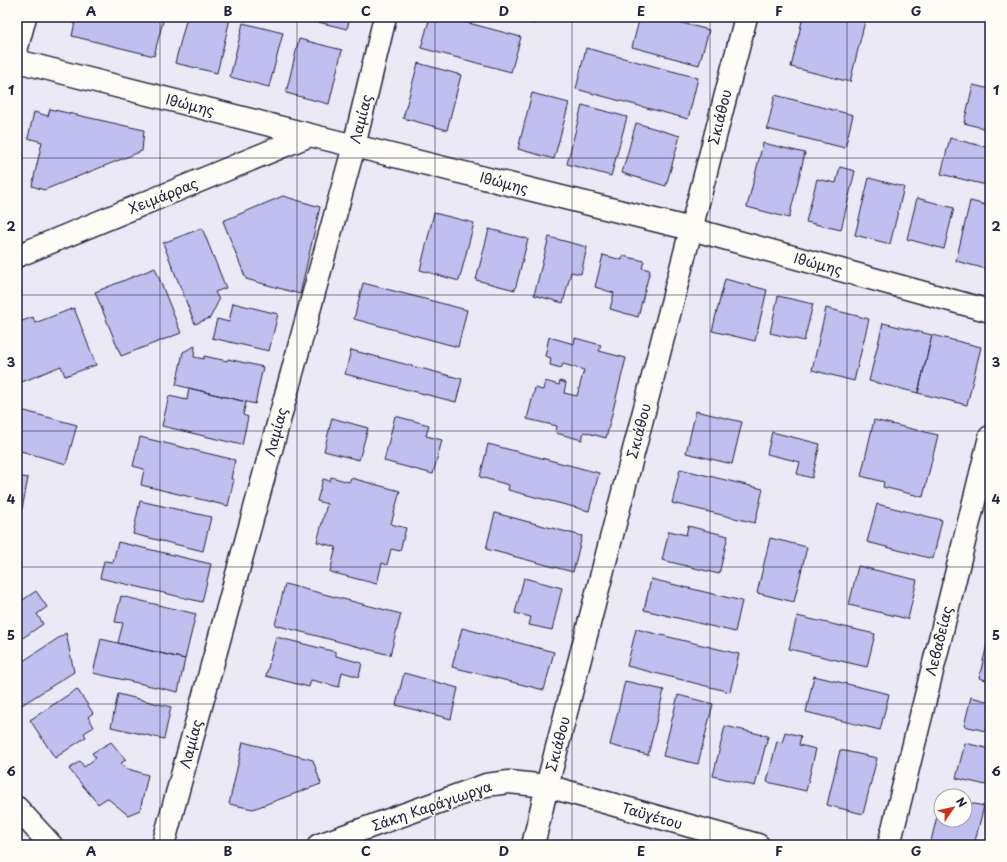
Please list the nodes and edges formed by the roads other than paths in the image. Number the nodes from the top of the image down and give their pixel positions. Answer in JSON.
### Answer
{"nodes":[{"id":1,"x":25,"y":17,"type":"edge"},
{"id":2,"x":385,"y":17,"type":"edge"},
{"id":3,"x":746,"y":17,"type":"edge"},
{"id":4,"x":17,"y":47,"type":"edge"},
{"id":5,"x":17,"y":61,"type":"edge"},
{"id":6,"x":310,"y":136,"type":"junction"},
{"id":7,"x":354,"y":146,"type":"junction"},
{"id":8,"x":691,"y":229,"type":"junction"},
{"id":9,"x":17,"y":256,"type":"edge"},
{"id":10,"x":990,"y":311,"type":"edge"},
{"id":11,"x":990,"y":437,"type":"edge"},
{"id":12,"x":547,"y":786,"type":"junction"},
{"id":13,"x":17,"y":808,"type":"edge"},
{"id":14,"x":51,"y":845,"type":"edge"},
{"id":15,"x":163,"y":845,"type":"edge"},
{"id":16,"x":319,"y":845,"type":"edge"},
{"id":17,"x":534,"y":845,"type":"edge"},
{"id":18,"x":758,"y":845,"type":"edge"},
{"id":19,"x":889,"y":845,"type":"edge"}],
"edges":[{"from":1,"to":4,"type":"street"},
{"from":2,"to":7,"type":"street","name":"Λαμίας"},
{"from":3,"to":8,"type":"street","name":"Σκιάθου"},
{"from":5,"to":6,"type":"street","name":"Ιθώμης"},
{"from":6,"to":7,"type":"street","name":"Ιθώμης"},
{"from":6,"to":9,"type":"street","name":"Χειμάρρας"},
{"from":7,"to":8,"type":"street","name":"Ιθώμης"},
{"from":7,"to":15,"type":"street","name":"Λαμίας"},
{"from":8,"to":10,"type":"street","name":"Ιθώμης"},
{"from":8,"to":12,"type":"street","name":"Σκιάθου"},
{"from":11,"to":19,"type":"street","name":"Λεβαδείας"},
{"from":12,"to":16,"type":"street","name":"Σάκη Καράγιωργα"},
{"from":12,"to":17,"type":"street","name":"Σκιάθου"},
{"from":12,"to":18,"type":"street","name":"Ταϋγέτου"},
{"from":13,"to":14,"type":"street"}]}
